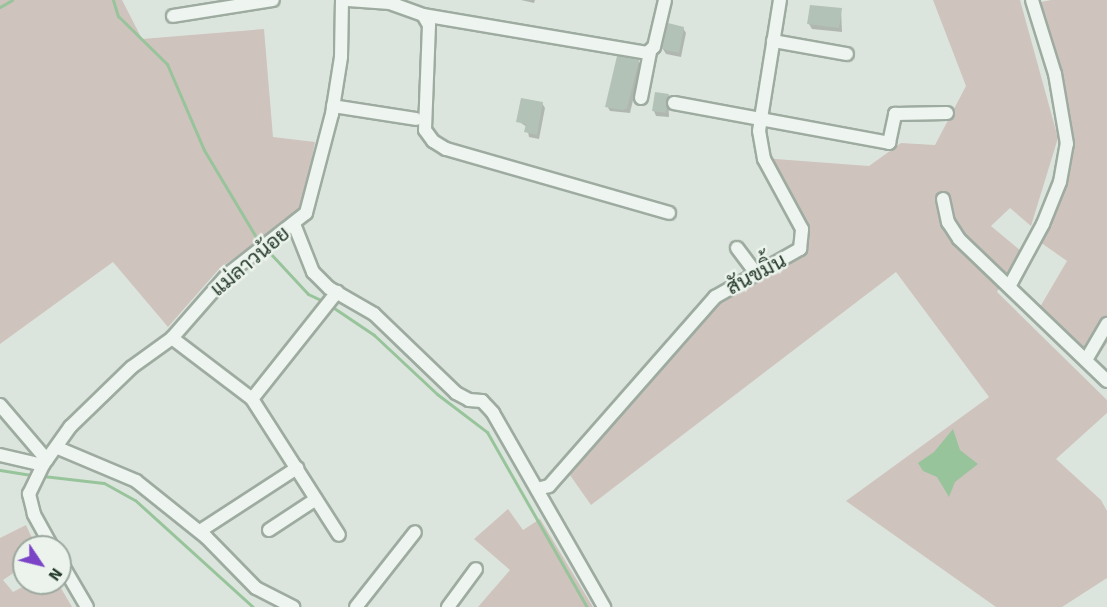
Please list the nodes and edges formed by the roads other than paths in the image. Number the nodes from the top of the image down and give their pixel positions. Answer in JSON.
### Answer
{"nodes":[{"id":1,"x":273,"y":0,"type":"edge"},
{"id":2,"x":342,"y":0,"type":"edge"},
{"id":3,"x":348,"y":0,"type":"edge"},
{"id":4,"x":665,"y":0,"type":"edge"},
{"id":5,"x":780,"y":0,"type":"edge"},
{"id":6,"x":1032,"y":0,"type":"edge"},
{"id":7,"x":173,"y":15,"type":"dead end"},
{"id":8,"x":423,"y":15,"type":"junction"},
{"id":9,"x":773,"y":40,"type":"junction"},
{"id":10,"x":650,"y":52,"type":"junction"},
{"id":11,"x":847,"y":54,"type":"dead end"},
{"id":12,"x":641,"y":98,"type":"dead end"},
{"id":13,"x":674,"y":103,"type":"dead end"},
{"id":14,"x":333,"y":106,"type":"junction"},
{"id":15,"x":948,"y":112,"type":"dead end"},
{"id":16,"x":760,"y":118,"type":"junction"},
{"id":17,"x":416,"y":119,"type":"dead end"},
{"id":18,"x":943,"y":199,"type":"dead end"},
{"id":19,"x":669,"y":213,"type":"dead end"},
{"id":20,"x":294,"y":224,"type":"junction"},
{"id":21,"x":737,"y":248,"type":"dead end"},
{"id":22,"x":756,"y":273,"type":"junction"},
{"id":23,"x":1010,"y":285,"type":"junction"},
{"id":24,"x":337,"y":292,"type":"junction"},
{"id":25,"x":1107,"y":324,"type":"edge"},
{"id":26,"x":172,"y":338,"type":"junction"},
{"id":27,"x":1086,"y":360,"type":"junction"},
{"id":28,"x":1107,"y":381,"type":"edge"},
{"id":29,"x":252,"y":399,"type":"junction"},
{"id":30,"x":0,"y":405,"type":"edge"},
{"id":31,"x":58,"y":448,"type":"junction"},
{"id":32,"x":0,"y":455,"type":"edge"},
{"id":33,"x":45,"y":462,"type":"junction"},
{"id":34,"x":297,"y":468,"type":"junction"},
{"id":35,"x":537,"y":489,"type":"junction"},
{"id":36,"x":316,"y":499,"type":"junction"},
{"id":37,"x":269,"y":530,"type":"dead end"},
{"id":38,"x":200,"y":531,"type":"junction"},
{"id":39,"x":415,"y":532,"type":"dead end"},
{"id":40,"x":45,"y":535,"type":"edge"},
{"id":41,"x":339,"y":535,"type":"dead end"},
{"id":42,"x":476,"y":569,"type":"dead end"},
{"id":43,"x":72,"y":581,"type":"edge"},
{"id":44,"x":87,"y":607,"type":"edge"},
{"id":45,"x":293,"y":607,"type":"edge"},
{"id":46,"x":356,"y":607,"type":"edge"},
{"id":47,"x":448,"y":607,"type":"edge"},
{"id":48,"x":604,"y":607,"type":"edge"}],
"edges":[{"from":1,"to":7,"type":"street"},
{"from":2,"to":14,"type":"street","name":"แม่ลาวน้อย"},
{"from":3,"to":8,"type":"street"},
{"from":4,"to":10,"type":"street"},
{"from":5,"to":9,"type":"street","name":"สันขมิ้น"},
{"from":6,"to":23,"type":"street"},
{"from":8,"to":10,"type":"street"},
{"from":8,"to":19,"type":"street"},
{"from":9,"to":11,"type":"street"},
{"from":9,"to":16,"type":"street","name":"สันขมิ้น"},
{"from":10,"to":12,"type":"street"},
{"from":13,"to":16,"type":"street"},
{"from":14,"to":17,"type":"street"},
{"from":14,"to":20,"type":"street","name":"แม่ลาวน้อย"},
{"from":15,"to":16,"type":"street"},
{"from":16,"to":22,"type":"street","name":"สันขมิ้น"},
{"from":18,"to":23,"type":"street"},
{"from":20,"to":24,"type":"street"},
{"from":20,"to":26,"type":"street","name":"แม่ลาวน้อย"},
{"from":21,"to":22,"type":"street"},
{"from":22,"to":35,"type":"street","name":"สันขมิ้น"},
{"from":23,"to":27,"type":"street"},
{"from":24,"to":29,"type":"street"},
{"from":24,"to":35,"type":"street"},
{"from":25,"to":27,"type":"street"},
{"from":26,"to":29,"type":"street"},
{"from":26,"to":31,"type":"street","name":"แม่ลาวน้อย"},
{"from":27,"to":28,"type":"street"},
{"from":29,"to":34,"type":"street"},
{"from":30,"to":33,"type":"street"},
{"from":31,"to":33,"type":"street","name":"แม่ลาวน้อย"},
{"from":31,"to":38,"type":"street"},
{"from":32,"to":33,"type":"street"},
{"from":33,"to":40,"type":"street","name":"แม่ลาวน้อย"},
{"from":34,"to":36,"type":"street"},
{"from":34,"to":38,"type":"street"},
{"from":35,"to":48,"type":"street"},
{"from":36,"to":37,"type":"street"},
{"from":36,"to":41,"type":"street"},
{"from":38,"to":45,"type":"street"},
{"from":39,"to":46,"type":"street"},
{"from":42,"to":47,"type":"street"},
{"from":43,"to":44,"type":"street"}]}
